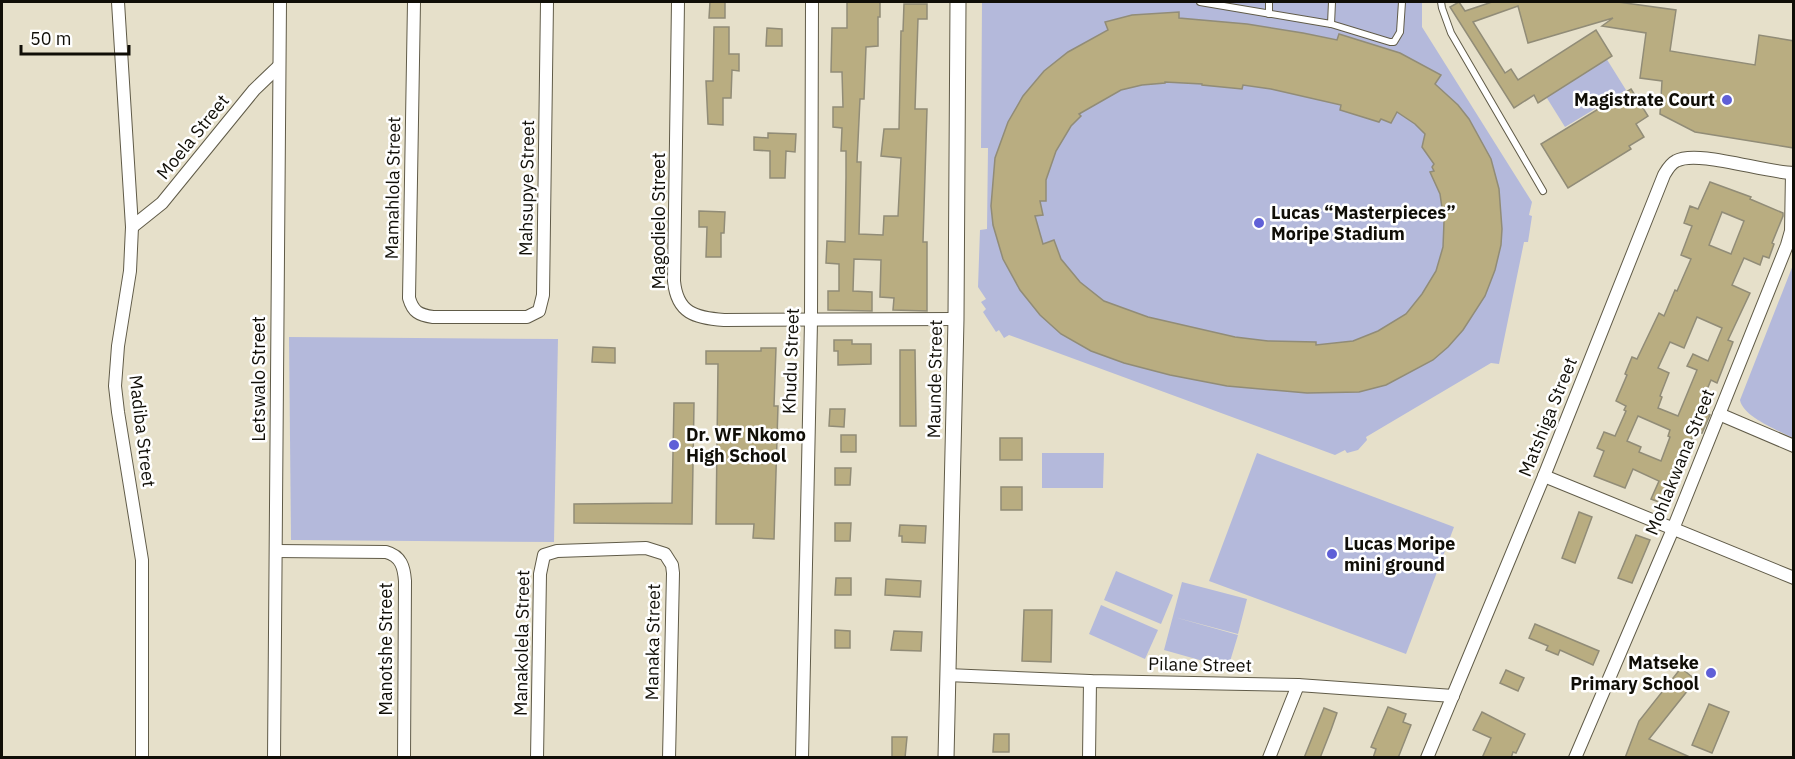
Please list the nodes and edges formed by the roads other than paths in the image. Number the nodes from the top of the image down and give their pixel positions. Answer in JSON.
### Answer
{"nodes":[{"id":1,"x":117,"y":2,"type":"edge"},
{"id":2,"x":280,"y":2,"type":"edge"},
{"id":3,"x":414,"y":2,"type":"edge"},
{"id":4,"x":547,"y":2,"type":"edge"},
{"id":5,"x":678,"y":2,"type":"edge"},
{"id":6,"x":812,"y":2,"type":"edge"},
{"id":7,"x":957,"y":2,"type":"edge"},
{"id":8,"x":1200,"y":2,"type":"edge"},
{"id":9,"x":1269,"y":2,"type":"edge"},
{"id":10,"x":1332,"y":2,"type":"edge"},
{"id":11,"x":1402,"y":2,"type":"edge"},
{"id":12,"x":1441,"y":2,"type":"edge"},
{"id":13,"x":1233,"y":5,"type":"edge"},
{"id":14,"x":1269,"y":14,"type":"junction"},
{"id":15,"x":1331,"y":24,"type":"junction"},
{"id":16,"x":278,"y":67,"type":"junction"},
{"id":17,"x":1793,"y":173,"type":"edge"},
{"id":18,"x":1543,"y":190,"type":"dead end"},
{"id":19,"x":132,"y":227,"type":"junction"},
{"id":20,"x":1792,"y":233,"type":"edge"},
{"id":21,"x":477,"y":317,"type":"joint"},
{"id":22,"x":956,"y":319,"type":"junction"},
{"id":23,"x":811,"y":321,"type":"junction"},
{"id":24,"x":1719,"y":414,"type":"junction"},
{"id":25,"x":1794,"y":446,"type":"edge"},
{"id":26,"x":1544,"y":476,"type":"junction"},
{"id":27,"x":1673,"y":529,"type":"junction"},
{"id":28,"x":605,"y":550,"type":"joint"},
{"id":29,"x":276,"y":551,"type":"junction"},
{"id":30,"x":1794,"y":578,"type":"edge"},
{"id":31,"x":947,"y":675,"type":"junction"},
{"id":32,"x":1090,"y":681,"type":"junction"},
{"id":33,"x":1298,"y":685,"type":"junction"},
{"id":34,"x":1453,"y":696,"type":"junction"},
{"id":35,"x":142,"y":758,"type":"edge"},
{"id":36,"x":274,"y":758,"type":"edge"},
{"id":37,"x":404,"y":758,"type":"edge"},
{"id":38,"x":537,"y":758,"type":"edge"},
{"id":39,"x":669,"y":758,"type":"edge"},
{"id":40,"x":802,"y":758,"type":"edge"},
{"id":41,"x":946,"y":758,"type":"edge"},
{"id":42,"x":1089,"y":758,"type":"edge"},
{"id":43,"x":1269,"y":758,"type":"edge"},
{"id":44,"x":1427,"y":758,"type":"edge"},
{"id":45,"x":1575,"y":758,"type":"edge"}],
"edges":[{"from":1,"to":19,"type":"street","name":"Madiba Street"},
{"from":2,"to":16,"type":"street","name":"Letswalo Street"},
{"from":3,"to":21,"type":"street","name":"Mamahlola Street"},
{"from":4,"to":21,"type":"street","name":"Mahsupye Street"},
{"from":5,"to":23,"type":"street","name":"Magodielo Street"},
{"from":6,"to":23,"type":"street","name":"Khudu Street"},
{"from":7,"to":22,"type":"street","name":"Maunde Street"},
{"from":8,"to":13,"type":"lane"},
{"from":9,"to":14,"type":"lane"},
{"from":10,"to":15,"type":"lane"},
{"from":11,"to":15,"type":"lane"},
{"from":12,"to":18,"type":"lane"},
{"from":13,"to":14,"type":"lane"},
{"from":14,"to":15,"type":"lane"},
{"from":16,"to":19,"type":"street","name":"Moela Street"},
{"from":16,"to":29,"type":"street","name":"Letswalo Street"},
{"from":17,"to":20,"type":"street","name":"Mohlakwana Street"},
{"from":17,"to":26,"type":"street","name":"Matshiga Street"},
{"from":19,"to":35,"type":"street","name":"Madiba Street"},
{"from":20,"to":24,"type":"street","name":"Mohlakwana Street"},
{"from":22,"to":23,"type":"street"},
{"from":22,"to":31,"type":"street","name":"Maunde Street"},
{"from":23,"to":40,"type":"street","name":"Khudu Street"},
{"from":24,"to":25,"type":"street"},
{"from":24,"to":27,"type":"street","name":"Mohlakwana Street"},
{"from":26,"to":27,"type":"street"},
{"from":26,"to":34,"type":"street","name":"Matshiga Street"},
{"from":27,"to":30,"type":"street"},
{"from":27,"to":45,"type":"street","name":"Mohlakwana Street"},
{"from":28,"to":38,"type":"street","name":"Manakolela Street"},
{"from":28,"to":39,"type":"street","name":"Manaka Street"},
{"from":29,"to":36,"type":"street","name":"Letswalo Street"},
{"from":29,"to":37,"type":"street","name":"Manotshe Street"},
{"from":31,"to":32,"type":"street","name":"Pilane Street"},
{"from":31,"to":41,"type":"street","name":"Maunde Street"},
{"from":32,"to":33,"type":"street","name":"Pilane Street"},
{"from":32,"to":42,"type":"street"},
{"from":33,"to":34,"type":"street","name":"Pilane Street"},
{"from":33,"to":43,"type":"street"},
{"from":34,"to":44,"type":"street","name":"Matshiga Street"}]}
